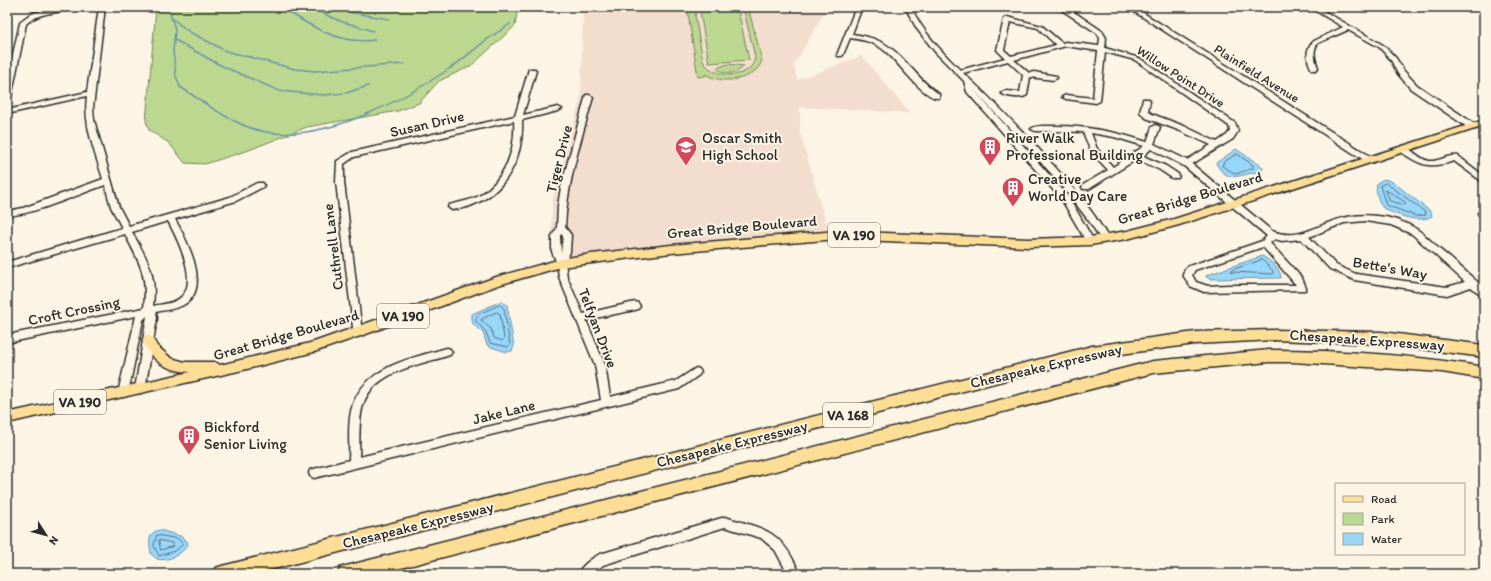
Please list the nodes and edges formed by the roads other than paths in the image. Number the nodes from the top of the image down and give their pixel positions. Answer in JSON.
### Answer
{"nodes":[{"id":1,"x":77,"y":7,"type":"edge"},
{"id":2,"x":102,"y":7,"type":"edge"},
{"id":3,"x":859,"y":7,"type":"edge"},
{"id":4,"x":908,"y":7,"type":"edge"},
{"id":5,"x":1060,"y":7,"type":"edge"},
{"id":6,"x":1130,"y":7,"type":"edge"},
{"id":7,"x":1312,"y":7,"type":"edge"},
{"id":8,"x":1349,"y":27,"type":"junction"},
{"id":9,"x":847,"y":35,"type":"junction"},
{"id":10,"x":1060,"y":45,"type":"junction"},
{"id":11,"x":1102,"y":49,"type":"junction"},
{"id":12,"x":840,"y":55,"type":"dead end"},
{"id":13,"x":1008,"y":60,"type":"junction"},
{"id":14,"x":1314,"y":68,"type":"dead end"},
{"id":15,"x":532,"y":71,"type":"dead end"},
{"id":16,"x":959,"y":72,"type":"junction"},
{"id":17,"x":1027,"y":75,"type":"junction"},
{"id":18,"x":1054,"y":78,"type":"dead end"},
{"id":19,"x":967,"y":81,"type":"junction"},
{"id":20,"x":91,"y":93,"type":"junction"},
{"id":21,"x":1005,"y":93,"type":"dead end"},
{"id":22,"x":936,"y":96,"type":"dead end"},
{"id":23,"x":589,"y":97,"type":"dead end"},
{"id":24,"x":1066,"y":97,"type":"dead end"},
{"id":25,"x":7,"y":98,"type":"edge"},
{"id":26,"x":1146,"y":101,"type":"dead end"},
{"id":27,"x":558,"y":109,"type":"dead end"},
{"id":28,"x":7,"y":112,"type":"edge"},
{"id":29,"x":518,"y":118,"type":"junction"},
{"id":30,"x":1484,"y":123,"type":"edge"},
{"id":31,"x":1156,"y":127,"type":"dead end"},
{"id":32,"x":1473,"y":127,"type":"junction"},
{"id":33,"x":1035,"y":129,"type":"dead end"},
{"id":34,"x":1086,"y":130,"type":"junction"},
{"id":35,"x":1217,"y":145,"type":"junction"},
{"id":36,"x":1149,"y":146,"type":"junction"},
{"id":37,"x":1403,"y":149,"type":"junction"},
{"id":38,"x":1137,"y":156,"type":"junction"},
{"id":39,"x":342,"y":160,"type":"joint"},
{"id":40,"x":1370,"y":160,"type":"junction"},
{"id":41,"x":1187,"y":164,"type":"junction"},
{"id":42,"x":1112,"y":170,"type":"junction"},
{"id":43,"x":1175,"y":176,"type":"dead end"},
{"id":44,"x":1484,"y":180,"type":"edge"},
{"id":45,"x":107,"y":181,"type":"junction"},
{"id":46,"x":260,"y":185,"type":"dead end"},
{"id":47,"x":1086,"y":187,"type":"dead end"},
{"id":48,"x":1233,"y":203,"type":"junction"},
{"id":49,"x":452,"y":207,"type":"dead end"},
{"id":50,"x":7,"y":212,"type":"edge"},
{"id":51,"x":170,"y":217,"type":"junction"},
{"id":52,"x":127,"y":230,"type":"junction"},
{"id":53,"x":1272,"y":235,"type":"junction"},
{"id":54,"x":1303,"y":236,"type":"junction"},
{"id":55,"x":1105,"y":239,"type":"junction"},
{"id":56,"x":1090,"y":241,"type":"junction"},
{"id":57,"x":1265,"y":243,"type":"junction"},
{"id":58,"x":561,"y":263,"type":"junction"},
{"id":59,"x":7,"y":265,"type":"edge"},
{"id":60,"x":1472,"y":283,"type":"junction"},
{"id":61,"x":1484,"y":293,"type":"edge"},
{"id":62,"x":635,"y":306,"type":"dead end"},
{"id":63,"x":148,"y":309,"type":"junction"},
{"id":64,"x":580,"y":318,"type":"junction"},
{"id":65,"x":357,"y":333,"type":"junction"},
{"id":66,"x":7,"y":339,"type":"edge"},
{"id":67,"x":148,"y":340,"type":"junction"},
{"id":68,"x":1484,"y":351,"type":"edge"},
{"id":69,"x":447,"y":352,"type":"dead end"},
{"id":70,"x":243,"y":365,"type":"junction"},
{"id":71,"x":696,"y":372,"type":"dead end"},
{"id":72,"x":1484,"y":373,"type":"edge"},
{"id":73,"x":140,"y":389,"type":"junction"},
{"id":74,"x":123,"y":393,"type":"junction"},
{"id":75,"x":606,"y":402,"type":"junction"},
{"id":76,"x":7,"y":418,"type":"edge"},
{"id":77,"x":354,"y":463,"type":"junction"},
{"id":78,"x":314,"y":473,"type":"dead end"},
{"id":79,"x":222,"y":574,"type":"edge"},
{"id":80,"x":346,"y":574,"type":"edge"},
{"id":81,"x":584,"y":574,"type":"edge"},
{"id":82,"x":794,"y":574,"type":"edge"}],
"edges":[{"from":1,"to":25,"type":"street"},
{"from":2,"to":20,"type":"street"},
{"from":3,"to":9,"type":"street"},
{"from":4,"to":16,"type":"street"},
{"from":5,"to":11,"type":"street"},
{"from":6,"to":40,"type":"street","name":"Plainfield Avenue"},
{"from":7,"to":8,"type":"street"},
{"from":8,"to":14,"type":"street"},
{"from":8,"to":32,"type":"street"},
{"from":9,"to":12,"type":"street"},
{"from":9,"to":22,"type":"street"},
{"from":10,"to":11,"type":"street","name":"Willow Point Drive"},
{"from":10,"to":13,"type":"street","name":"Willow Point Drive"},
{"from":10,"to":13,"type":"street"},
{"from":11,"to":24,"type":"street"},
{"from":11,"to":35,"type":"street","name":"Willow Point Drive"},
{"from":13,"to":16,"type":"street","name":"Willow Point Drive"},
{"from":13,"to":17,"type":"street"},
{"from":15,"to":29,"type":"street"},
{"from":16,"to":19,"type":"street"},
{"from":17,"to":18,"type":"street"},
{"from":17,"to":21,"type":"street"},
{"from":19,"to":55,"type":"street"},
{"from":19,"to":56,"type":"street"},
{"from":20,"to":28,"type":"street"},
{"from":20,"to":45,"type":"street"},
{"from":23,"to":58,"type":"street","name":"Tiger Drive"},
{"from":26,"to":35,"type":"street"},
{"from":27,"to":29,"type":"street","name":"Susan Drive"},
{"from":29,"to":39,"type":"street","name":"Susan Drive"},
{"from":29,"to":49,"type":"street"},
{"from":30,"to":32,"type":"main road","name":"Great Bridge Boulevard","number":"VA 190"},
{"from":31,"to":36,"type":"street"},
{"from":32,"to":37,"type":"main road","name":"Great Bridge Boulevard","number":"VA 190"},
{"from":33,"to":34,"type":"street"},
{"from":34,"to":36,"type":"street"},
{"from":34,"to":42,"type":"street"},
{"from":35,"to":41,"type":"street","name":"Willow Point Drive"},
{"from":36,"to":38,"type":"street"},
{"from":36,"to":41,"type":"street"},
{"from":37,"to":40,"type":"main road","name":"Great Bridge Boulevard","number":"VA 190"},
{"from":37,"to":44,"type":"street"},
{"from":38,"to":42,"type":"street"},
{"from":38,"to":43,"type":"street"},
{"from":39,"to":65,"type":"street","name":"Cuthrell Lane"},
{"from":40,"to":48,"type":"main road","name":"Great Bridge Boulevard","number":"VA 190"},
{"from":41,"to":48,"type":"street"},
{"from":42,"to":47,"type":"street"},
{"from":45,"to":50,"type":"street"},
{"from":45,"to":52,"type":"street"},
{"from":46,"to":51,"type":"street"},
{"from":48,"to":53,"type":"street"},
{"from":48,"to":55,"type":"main road","name":"Great Bridge Boulevard","number":"VA 190"},
{"from":51,"to":52,"type":"street"},
{"from":51,"to":63,"type":"street","name":"Croft Crossing"},
{"from":52,"to":59,"type":"street"},
{"from":52,"to":63,"type":"street"},
{"from":53,"to":54,"type":"street"},
{"from":53,"to":57,"type":"street"},
{"from":54,"to":60,"type":"street","name":"Bette's Way"},
{"from":54,"to":60,"type":"street"},
{"from":55,"to":56,"type":"main road","name":"Great Bridge Boulevard","number":"VA 190"},
{"from":56,"to":58,"type":"main road","name":"Great Bridge Boulevard","number":"VA 190"},
{"from":57,"to":57,"type":"street"},
{"from":58,"to":64,"type":"street","name":"Telfyan Drive"},
{"from":58,"to":65,"type":"main road","name":"Great Bridge Boulevard","number":"VA 190"},
{"from":60,"to":61,"type":"street"},
{"from":62,"to":64,"type":"street"},
{"from":63,"to":66,"type":"street","name":"Croft Crossing"},
{"from":63,"to":67,"type":"street"},
{"from":63,"to":74,"type":"street"},
{"from":64,"to":75,"type":"street","name":"Telfyan Drive"},
{"from":65,"to":70,"type":"main road","name":"Great Bridge Boulevard","number":"VA 190"},
{"from":67,"to":70,"type":"main road"},
{"from":67,"to":73,"type":"street"},
{"from":68,"to":79,"type":"highway","name":"Chesapeake Expressway","number":"VA 168"},
{"from":69,"to":77,"type":"street"},
{"from":70,"to":73,"type":"main road","name":"Great Bridge Boulevard","number":"VA 190"},
{"from":71,"to":75,"type":"street","name":"Jake Lane"},
{"from":72,"to":80,"type":"highway","name":"Chesapeake Expressway","number":"VA 168"},
{"from":73,"to":74,"type":"main road","name":"Great Bridge Boulevard","number":"VA 190"},
{"from":74,"to":76,"type":"main road","name":"Great Bridge Boulevard","number":"VA 190"},
{"from":75,"to":77,"type":"street","name":"Jake Lane"},
{"from":77,"to":78,"type":"street","name":"Jake Lane"},
{"from":81,"to":82,"type":"street"}]}
